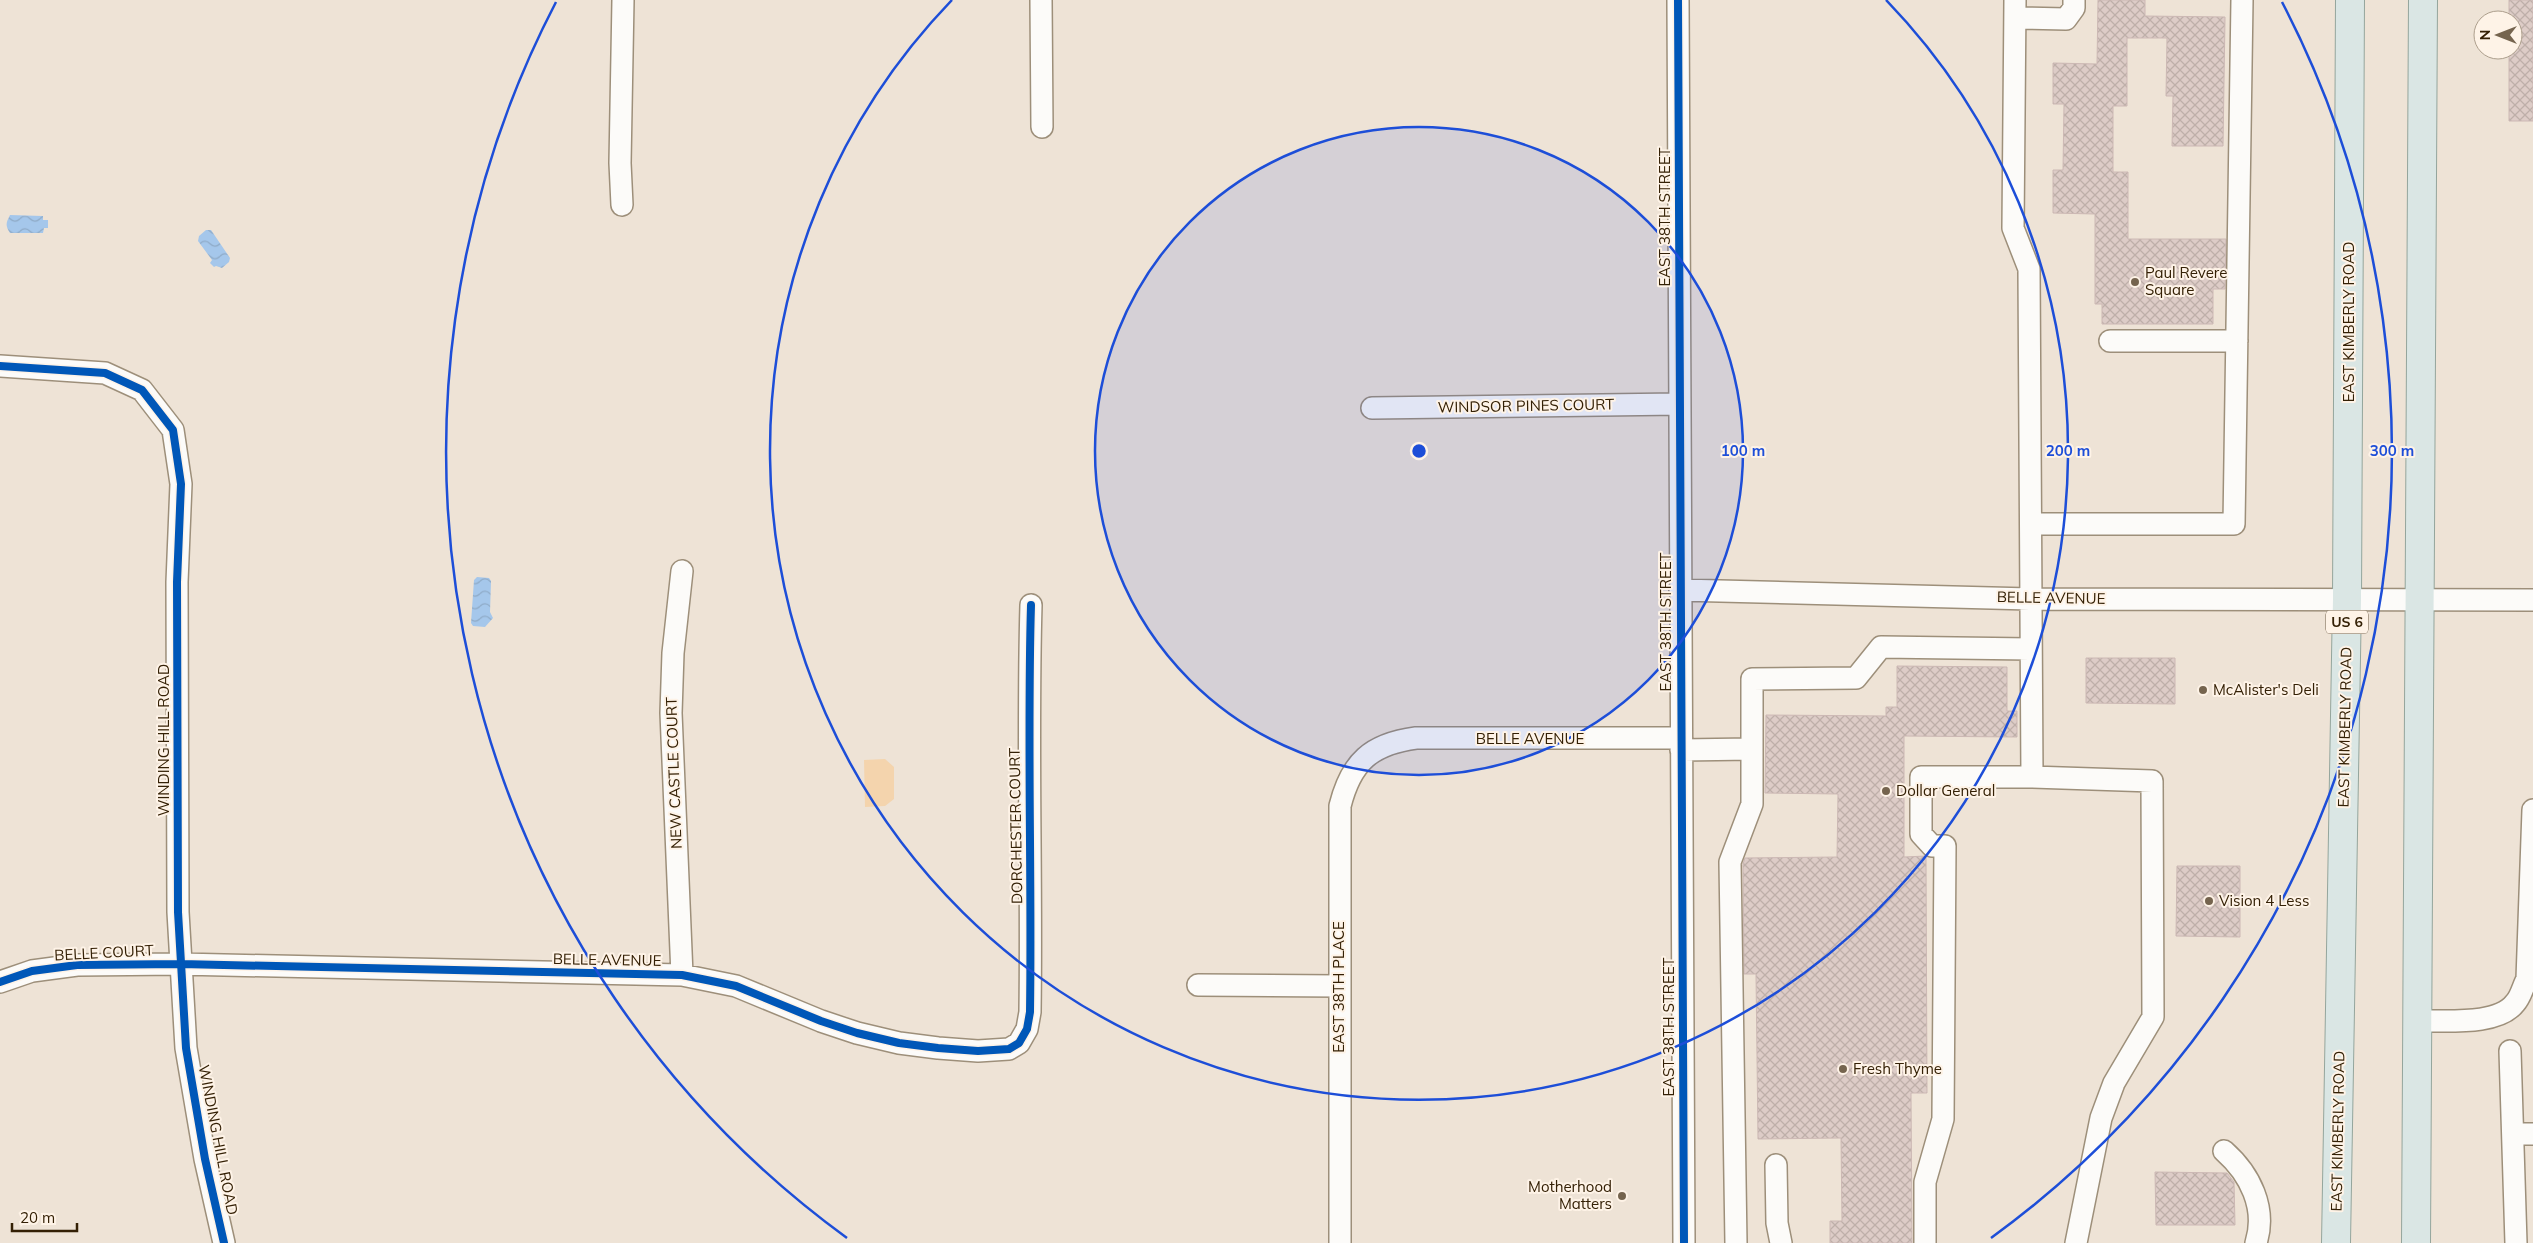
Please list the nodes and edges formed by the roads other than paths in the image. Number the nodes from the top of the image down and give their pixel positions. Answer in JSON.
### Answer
{"nodes":[{"id":1,"x":623,"y":0,"type":"edge"},
{"id":2,"x":1041,"y":0,"type":"edge"},
{"id":3,"x":1678,"y":0,"type":"edge"},
{"id":4,"x":2074,"y":0,"type":"edge"},
{"id":5,"x":2242,"y":0,"type":"edge"},
{"id":6,"x":2350,"y":0,"type":"edge"},
{"id":7,"x":2423,"y":0,"type":"edge"},
{"id":8,"x":2015,"y":9,"type":"edge"},
{"id":9,"x":1042,"y":127,"type":"dead end"},
{"id":10,"x":622,"y":205,"type":"dead end"},
{"id":11,"x":2110,"y":341,"type":"dead end"},
{"id":12,"x":2237,"y":342,"type":"junction"},
{"id":13,"x":0,"y":366,"type":"edge"},
{"id":14,"x":1679,"y":404,"type":"junction"},
{"id":15,"x":1372,"y":408,"type":"dead end"},
{"id":16,"x":2031,"y":524,"type":"junction"},
{"id":17,"x":682,"y":571,"type":"dead end"},
{"id":18,"x":1680,"y":590,"type":"junction"},
{"id":19,"x":2030,"y":599,"type":"junction"},
{"id":20,"x":2347,"y":599,"type":"junction"},
{"id":21,"x":2421,"y":599,"type":"junction"},
{"id":22,"x":2533,"y":600,"type":"edge"},
{"id":23,"x":1031,"y":605,"type":"dead end"},
{"id":24,"x":2030,"y":649,"type":"junction"},
{"id":25,"x":1681,"y":744,"type":"junction"},
{"id":26,"x":1380,"y":747,"type":"joint"},
{"id":27,"x":1752,"y":749,"type":"junction"},
{"id":28,"x":2032,"y":777,"type":"junction"},
{"id":29,"x":2533,"y":810,"type":"edge"},
{"id":30,"x":181,"y":964,"type":"junction"},
{"id":31,"x":682,"y":975,"type":"junction"},
{"id":32,"x":0,"y":982,"type":"edge"},
{"id":33,"x":1198,"y":985,"type":"dead end"},
{"id":34,"x":1339,"y":986,"type":"junction"},
{"id":35,"x":2419,"y":1021,"type":"junction"},
{"id":36,"x":1019,"y":1043,"type":"joint"},
{"id":37,"x":2510,"y":1051,"type":"dead end"},
{"id":38,"x":2523,"y":1134,"type":"edge"},
{"id":39,"x":2224,"y":1151,"type":"dead end"},
{"id":40,"x":1776,"y":1165,"type":"dead end"},
{"id":41,"x":224,"y":1243,"type":"edge"},
{"id":42,"x":1340,"y":1243,"type":"edge"},
{"id":43,"x":1684,"y":1243,"type":"edge"},
{"id":44,"x":1736,"y":1243,"type":"edge"},
{"id":45,"x":1781,"y":1243,"type":"edge"},
{"id":46,"x":1925,"y":1243,"type":"edge"},
{"id":47,"x":2076,"y":1243,"type":"edge"},
{"id":48,"x":2256,"y":1243,"type":"edge"},
{"id":49,"x":2336,"y":1243,"type":"edge"},
{"id":50,"x":2416,"y":1243,"type":"edge"},
{"id":51,"x":2516,"y":1243,"type":"edge"}],
"edges":[{"from":1,"to":10,"type":"street"},
{"from":2,"to":9,"type":"street"},
{"from":3,"to":14,"type":"street","name":"EAST 38TH STREET"},
{"from":4,"to":8,"type":"street"},
{"from":5,"to":12,"type":"street"},
{"from":6,"to":20,"type":"main road","name":"EAST KIMBERLY ROAD","number":"US 6"},
{"from":7,"to":21,"type":"main road"},
{"from":8,"to":16,"type":"street"},
{"from":11,"to":12,"type":"street"},
{"from":12,"to":16,"type":"street"},
{"from":13,"to":30,"type":"street","name":"WINDING HILL ROAD"},
{"from":14,"to":15,"type":"street","name":"WINDSOR PINES COURT"},
{"from":14,"to":18,"type":"street","name":"EAST 38TH STREET"},
{"from":16,"to":19,"type":"street"},
{"from":17,"to":31,"type":"street","name":"NEW CASTLE COURT"},
{"from":18,"to":19,"type":"street","name":"BELLE AVENUE"},
{"from":18,"to":25,"type":"street","name":"EAST 38TH STREET"},
{"from":19,"to":20,"type":"street","name":"BELLE AVENUE"},
{"from":19,"to":24,"type":"street"},
{"from":20,"to":21,"type":"street","name":"BELLE AVENUE"},
{"from":20,"to":49,"type":"main road","name":"EAST KIMBERLY ROAD","number":"US 6"},
{"from":21,"to":22,"type":"street","name":"BELLE AVENUE"},
{"from":21,"to":35,"type":"main road"},
{"from":23,"to":36,"type":"street","name":"DORCHESTER COURT"},
{"from":24,"to":27,"type":"street"},
{"from":24,"to":28,"type":"street"},
{"from":25,"to":26,"type":"street","name":"BELLE AVENUE"},
{"from":25,"to":27,"type":"street","name":"BELLE AVENUE"},
{"from":25,"to":43,"type":"street","name":"EAST 38TH STREET"},
{"from":26,"to":34,"type":"street","name":"EAST 38TH PLACE"},
{"from":27,"to":44,"type":"street"},
{"from":28,"to":46,"type":"street"},
{"from":28,"to":47,"type":"street"},
{"from":29,"to":35,"type":"street"},
{"from":30,"to":31,"type":"street","name":"BELLE AVENUE"},
{"from":30,"to":32,"type":"street","name":"BELLE COURT"},
{"from":30,"to":41,"type":"street","name":"WINDING HILL ROAD"},
{"from":31,"to":36,"type":"street","name":"BELLE AVENUE"},
{"from":33,"to":34,"type":"street"},
{"from":34,"to":42,"type":"street","name":"EAST 38TH PLACE"},
{"from":35,"to":50,"type":"main road"},
{"from":37,"to":38,"type":"street"},
{"from":38,"to":51,"type":"street"},
{"from":39,"to":48,"type":"street"},
{"from":40,"to":45,"type":"street"}]}
